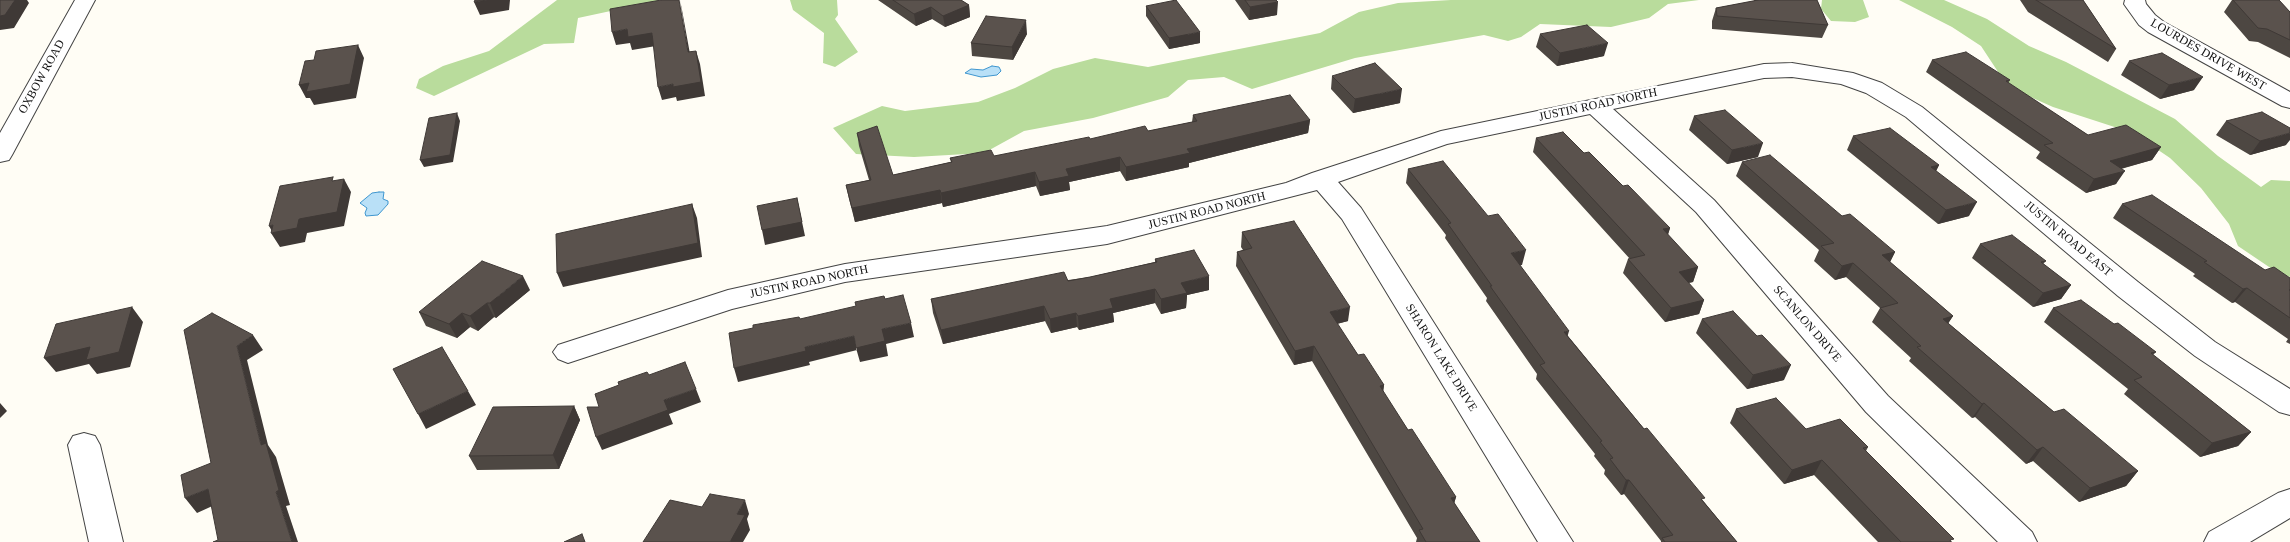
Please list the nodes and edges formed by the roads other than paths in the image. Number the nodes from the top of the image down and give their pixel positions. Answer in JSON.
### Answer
{"nodes":[{"id":1,"x":85,"y":0,"type":"edge"},
{"id":2,"x":2135,"y":0,"type":"edge"},
{"id":3,"x":1845,"y":78,"type":"joint"},
{"id":4,"x":2290,"y":102,"type":"edge"},
{"id":5,"x":1595,"y":106,"type":"junction"},
{"id":6,"x":0,"y":154,"type":"edge"},
{"id":7,"x":1320,"y":178,"type":"junction"},
{"id":8,"x":568,"y":352,"type":"dead end"},
{"id":9,"x":2290,"y":404,"type":"edge"},
{"id":10,"x":84,"y":445,"type":"dead end"},
{"id":11,"x":2290,"y":502,"type":"edge"},
{"id":12,"x":106,"y":542,"type":"edge"},
{"id":13,"x":1556,"y":542,"type":"edge"},
{"id":14,"x":2020,"y":542,"type":"edge"},
{"id":15,"x":2222,"y":542,"type":"edge"}],
"edges":[{"from":1,"to":6,"type":"street","name":"OXBOW ROAD"},
{"from":2,"to":4,"type":"street","name":"LOURDES DRIVE WEST"},
{"from":3,"to":5,"type":"street","name":"JUSTIN ROAD NORTH"},
{"from":3,"to":9,"type":"street","name":"JUSTIN ROAD EAST"},
{"from":5,"to":7,"type":"street","name":"JUSTIN ROAD NORTH"},
{"from":5,"to":14,"type":"street","name":"SCANLON DRIVE"},
{"from":7,"to":8,"type":"street","name":"JUSTIN ROAD NORTH"},
{"from":7,"to":13,"type":"street","name":"SHARON LAKE DRIVE"},
{"from":10,"to":12,"type":"street"},
{"from":11,"to":15,"type":"street"}]}
